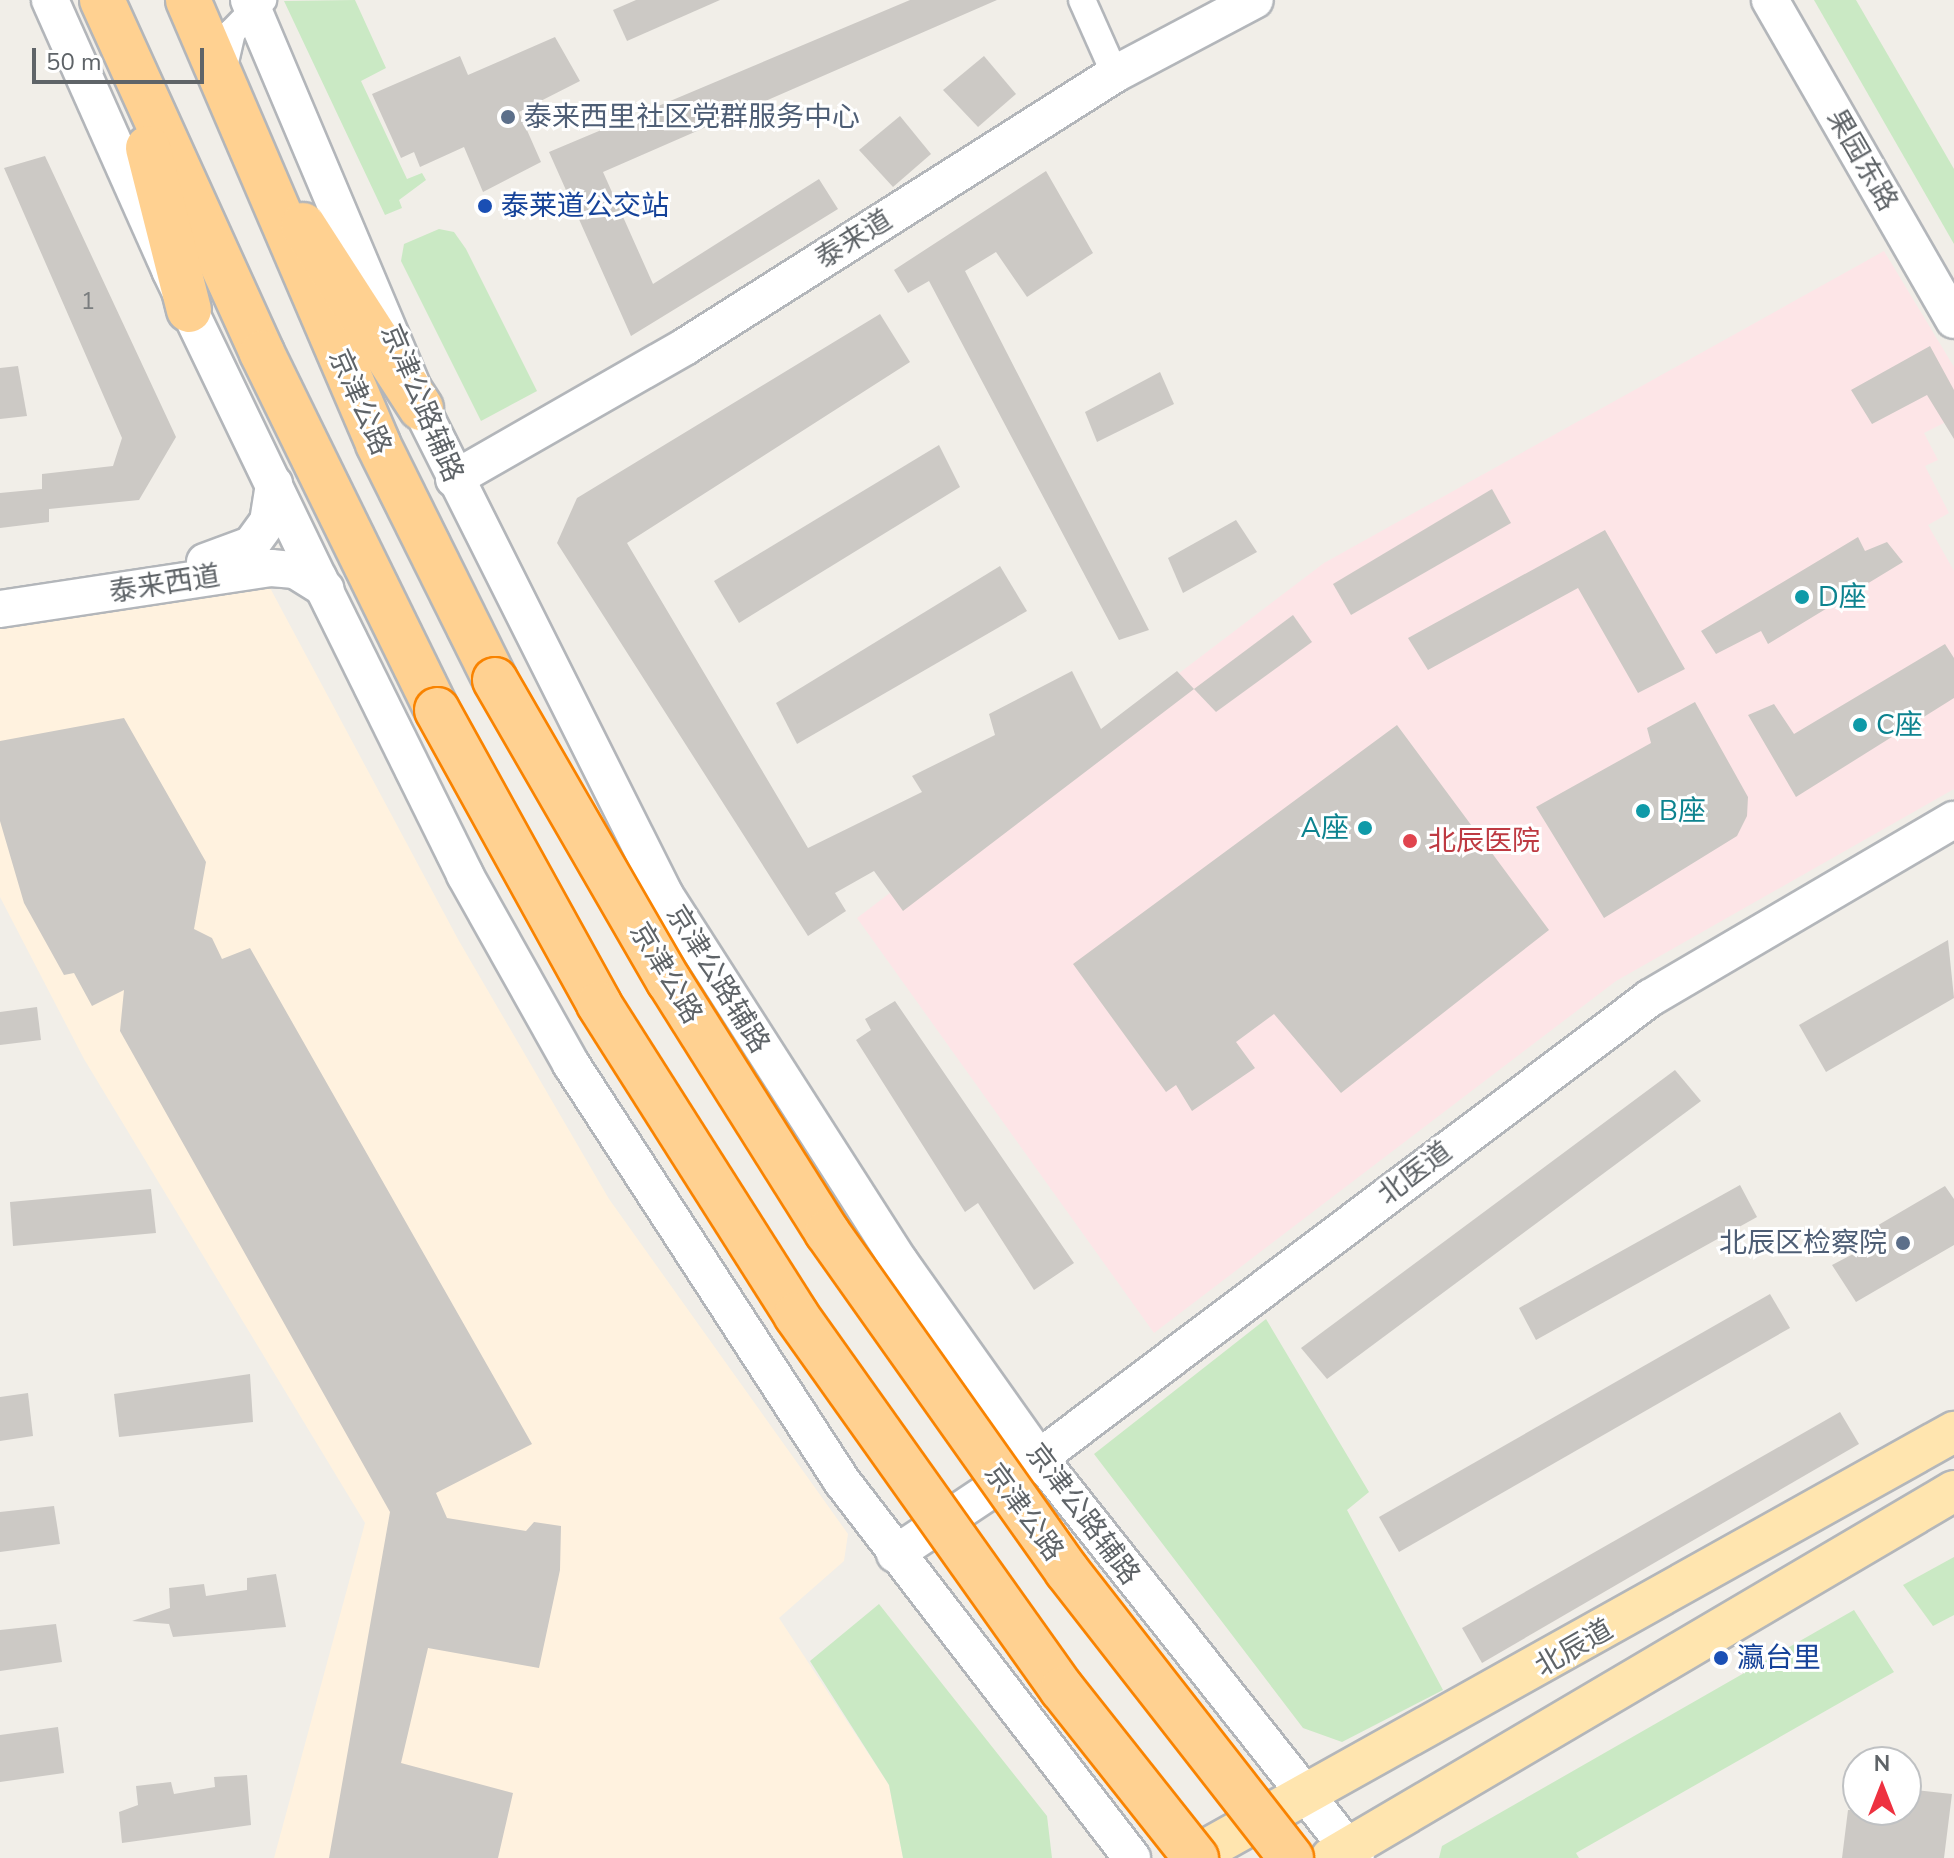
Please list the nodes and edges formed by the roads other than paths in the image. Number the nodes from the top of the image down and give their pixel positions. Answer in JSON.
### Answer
{"nodes":[{"id":1,"x":50,"y":0,"type":"edge"},
{"id":2,"x":102,"y":0,"type":"edge"},
{"id":3,"x":188,"y":0,"type":"edge"},
{"id":4,"x":1082,"y":0,"type":"edge"},
{"id":5,"x":1255,"y":0,"type":"edge"},
{"id":6,"x":1770,"y":0,"type":"edge"},
{"id":7,"x":1793,"y":0,"type":"edge"},
{"id":8,"x":255,"y":2,"type":"edge"},
{"id":9,"x":128,"y":60,"type":"junction"},
{"id":10,"x":1115,"y":74,"type":"junction"},
{"id":11,"x":222,"y":78,"type":"junction"},
{"id":12,"x":257,"y":158,"type":"junction"},
{"id":13,"x":1954,"y":279,"type":"edge"},
{"id":14,"x":189,"y":310,"type":"junction"},
{"id":15,"x":1954,"y":320,"type":"edge"},
{"id":16,"x":421,"y":408,"type":"junction"},
{"id":17,"x":454,"y":479,"type":"junction"},
{"id":18,"x":274,"y":483,"type":"junction"},
{"id":19,"x":325,"y":589,"type":"junction"},
{"id":20,"x":0,"y":591,"type":"edge"},
{"id":21,"x":0,"y":609,"type":"edge"},
{"id":22,"x":1954,"y":820,"type":"edge"},
{"id":23,"x":1954,"y":1432,"type":"edge"},
{"id":24,"x":1039,"y":1458,"type":"junction"},
{"id":25,"x":1954,"y":1491,"type":"edge"},
{"id":26,"x":895,"y":1554,"type":"junction"},
{"id":27,"x":1306,"y":1796,"type":"junction"},
{"id":28,"x":1345,"y":1854,"type":"edge"},
{"id":29,"x":1132,"y":1858,"type":"edge"},
{"id":30,"x":1193,"y":1858,"type":"edge"},
{"id":31,"x":1291,"y":1858,"type":"edge"}],
"edges":[{"from":1,"to":14,"type":"main road"},
{"from":2,"to":9,"type":"highway"},
{"from":3,"to":11,"type":"highway","name":"京津公路"},
{"from":4,"to":10,"type":"street"},
{"from":5,"to":10,"type":"main road","name":"泰来道"},
{"from":6,"to":15,"type":"main road","name":"果园东路"},
{"from":7,"to":13,"type":"main road","name":"果园东路"},
{"from":8,"to":11,"type":"street"},
{"from":8,"to":16,"type":"main road","name":"京津公路辅路"},
{"from":9,"to":14,"type":"highway"},
{"from":9,"to":30,"type":"highway","bridge":true},
{"from":10,"to":17,"type":"main road","name":"泰来道"},
{"from":11,"to":12,"type":"highway","name":"京津公路"},
{"from":12,"to":16,"type":"highway"},
{"from":12,"to":31,"type":"highway","name":"京津公路","bridge":true},
{"from":14,"to":18,"type":"main road"},
{"from":16,"to":17,"type":"main road","name":"京津公路辅路"},
{"from":17,"to":24,"type":"main road","name":"京津公路辅路"},
{"from":18,"to":19,"type":"main road"},
{"from":18,"to":20,"type":"main road","name":"泰来西道"},
{"from":19,"to":21,"type":"main road","name":"泰来西道"},
{"from":19,"to":26,"type":"main road"},
{"from":22,"to":24,"type":"main road","name":"北医道"},
{"from":23,"to":27,"type":"main road","name":"北辰道"},
{"from":24,"to":26,"type":"main road","name":"北医道"},
{"from":24,"to":27,"type":"main road","name":"京津公路辅路"},
{"from":25,"to":28,"type":"main road","name":"北辰道"},
{"from":26,"to":29,"type":"main road"},
{"from":27,"to":28,"type":"main road","name":"京津公路辅路"},
{"from":27,"to":30,"type":"main road","name":"北辰道"}]}
